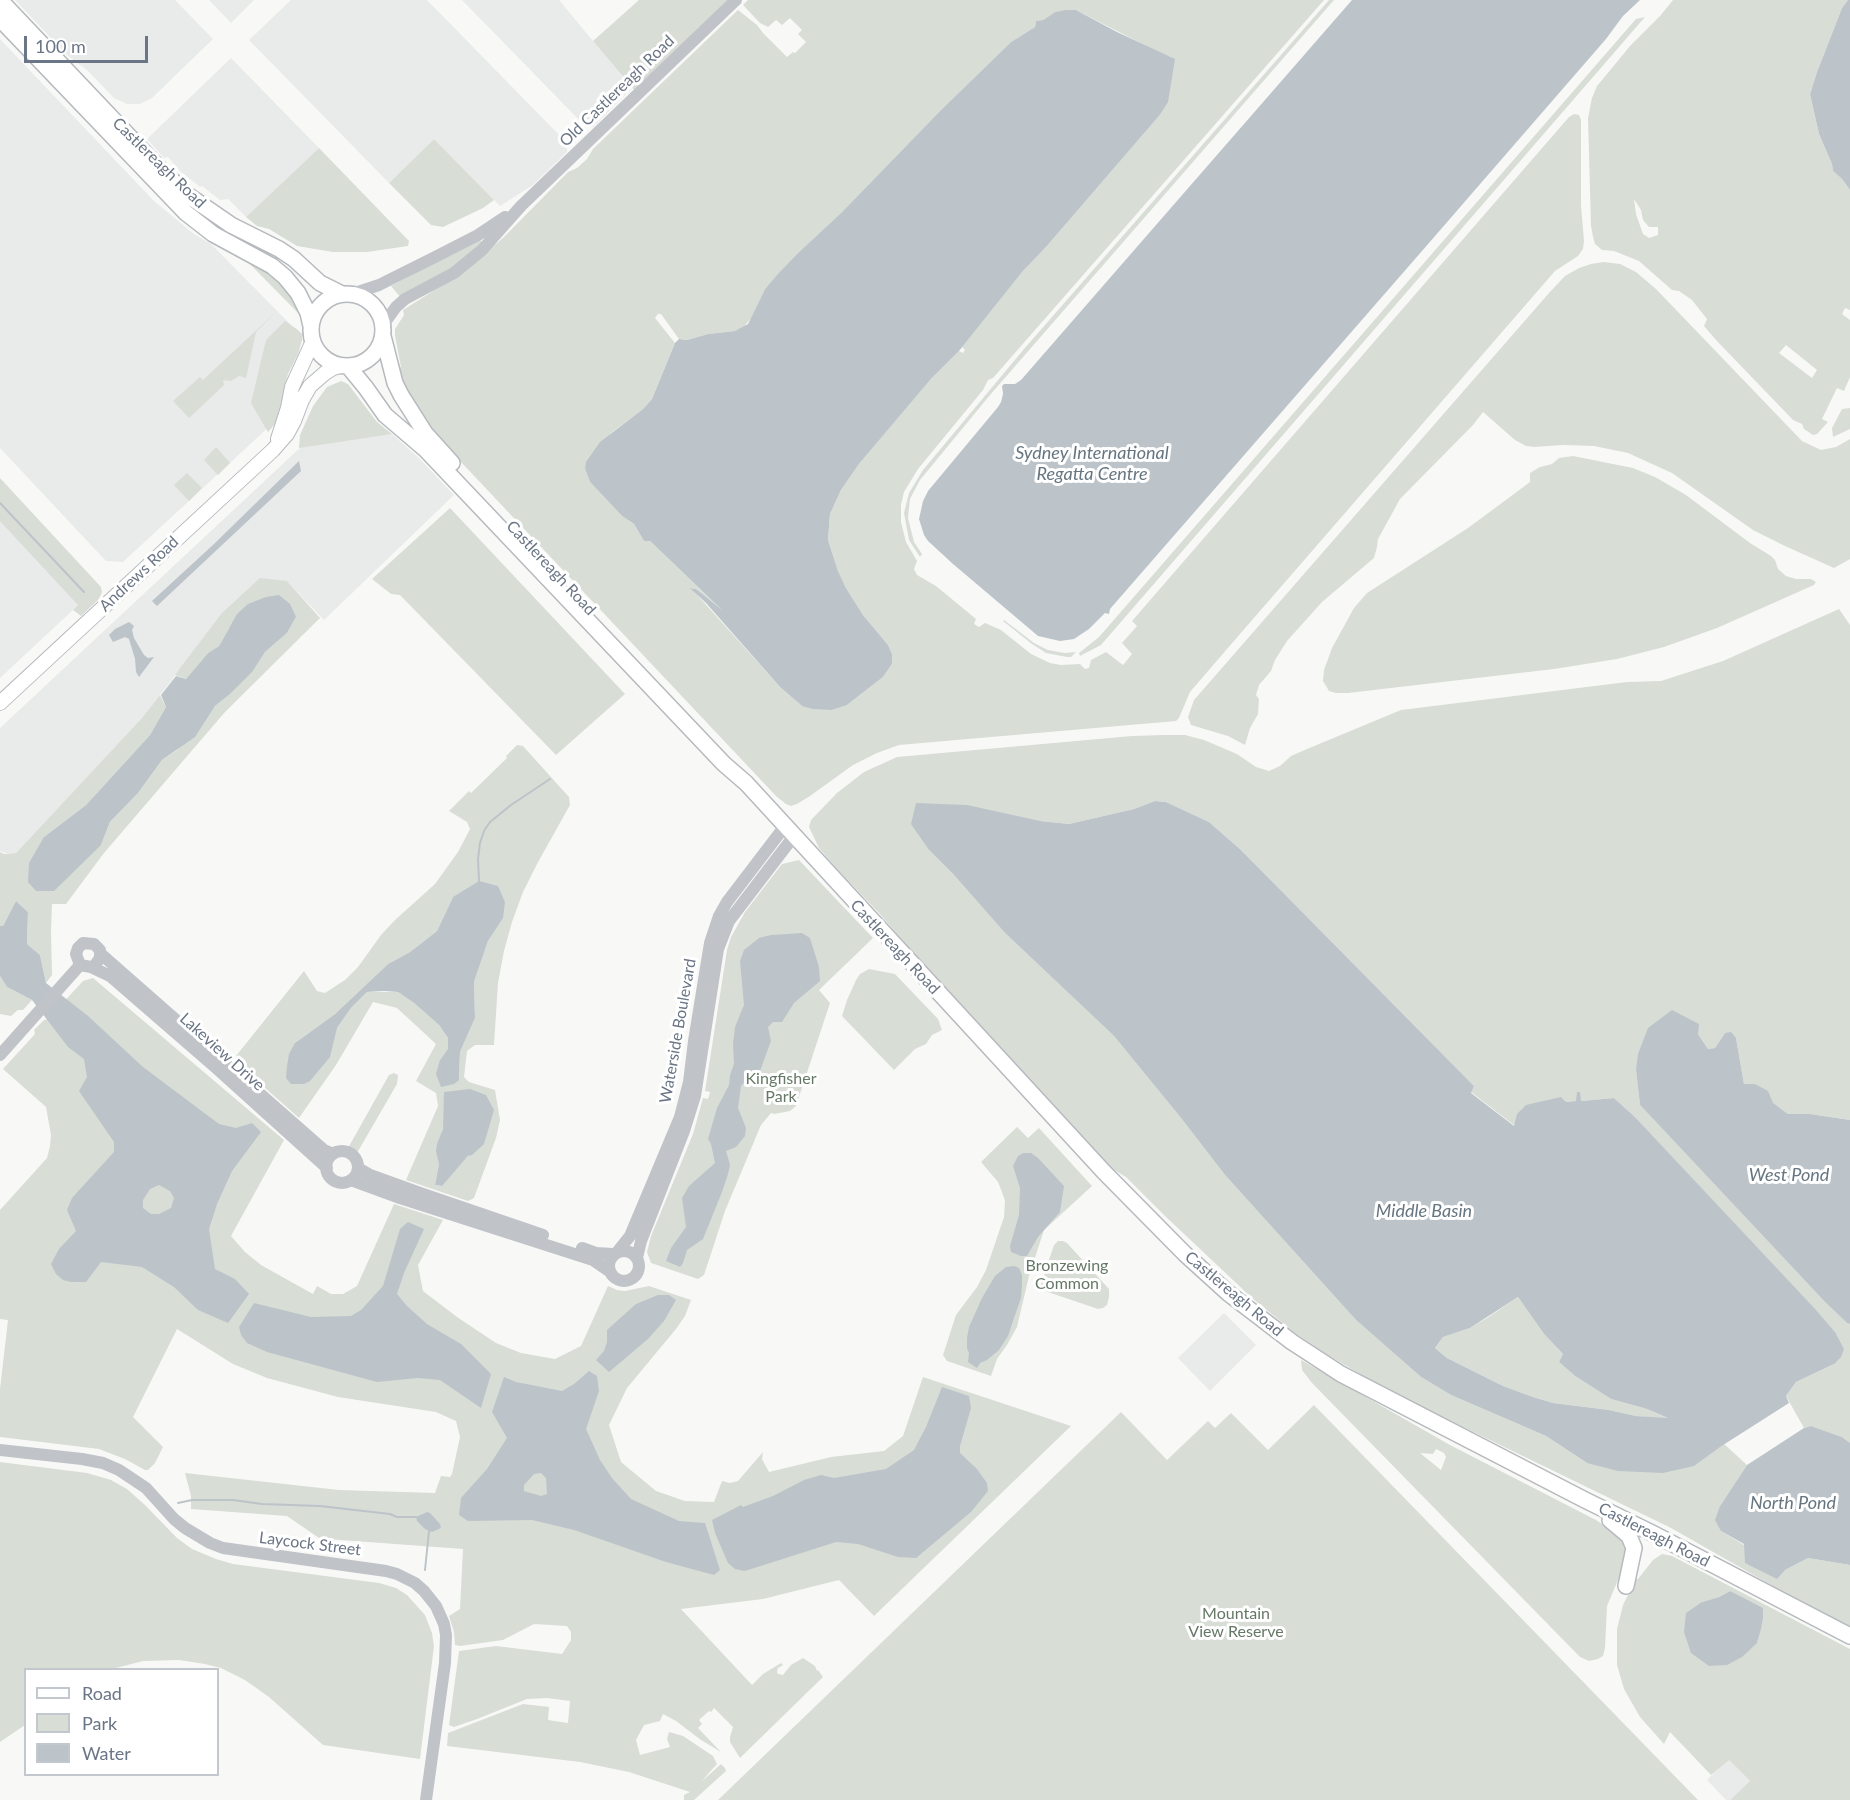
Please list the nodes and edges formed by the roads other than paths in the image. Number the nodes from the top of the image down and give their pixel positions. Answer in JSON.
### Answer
{"nodes":[{"id":1,"x":0,"y":0,"type":"edge"},
{"id":2,"x":736,"y":0,"type":"edge"},
{"id":3,"x":0,"y":19,"type":"edge"},
{"id":4,"x":521,"y":206,"type":"junction"},
{"id":5,"x":347,"y":294,"type":"junction"},
{"id":6,"x":311,"y":326,"type":"junction"},
{"id":7,"x":383,"y":331,"type":"junction"},
{"id":8,"x":313,"y":341,"type":"junction"},
{"id":9,"x":344,"y":366,"type":"junction"},
{"id":10,"x":277,"y":444,"type":"junction"},
{"id":11,"x":0,"y":703,"type":"edge"},
{"id":12,"x":746,"y":783,"type":"junction"},
{"id":13,"x":790,"y":831,"type":"junction"},
{"id":14,"x":100,"y":954,"type":"junction"},
{"id":15,"x":86,"y":966,"type":"junction"},
{"id":16,"x":0,"y":1055,"type":"edge"},
{"id":17,"x":333,"y":1154,"type":"junction"},
{"id":18,"x":327,"y":1168,"type":"junction"},
{"id":19,"x":358,"y":1168,"type":"junction"},
{"id":20,"x":351,"y":1180,"type":"junction"},
{"id":21,"x":416,"y":1197,"type":"junction"},
{"id":22,"x":445,"y":1207,"type":"junction"},
{"id":23,"x":615,"y":1253,"type":"junction"},
{"id":24,"x":637,"y":1258,"type":"junction"},
{"id":25,"x":609,"y":1271,"type":"junction"},
{"id":26,"x":0,"y":1450,"type":"edge"},
{"id":27,"x":1585,"y":1500,"type":"junction"},
{"id":28,"x":1626,"y":1586,"type":"dead end"},
{"id":29,"x":1850,"y":1636,"type":"edge"},
{"id":30,"x":426,"y":1800,"type":"edge"}],
"edges":[{"from":1,"to":5,"type":"main road","name":"Castlereagh Road"},
{"from":2,"to":4,"type":"street","name":"Old Castlereagh Road"},
{"from":3,"to":6,"type":"main road","name":"Castlereagh Road"},
{"from":4,"to":5,"type":"street","name":"Old Castlereagh Road"},
{"from":4,"to":7,"type":"street","name":"Old Castlereagh Road"},
{"from":5,"to":6,"type":"main road"},
{"from":5,"to":7,"type":"main road"},
{"from":6,"to":8,"type":"main road"},
{"from":7,"to":9,"type":"main road"},
{"from":7,"to":12,"type":"main road","name":"Castlereagh Road"},
{"from":8,"to":9,"type":"main road"},
{"from":8,"to":10,"type":"main road","name":"Andrews Road"},
{"from":9,"to":10,"type":"main road","name":"Andrews Road"},
{"from":9,"to":12,"type":"main road","name":"Castlereagh Road"},
{"from":10,"to":11,"type":"main road","name":"Andrews Road"},
{"from":12,"to":13,"type":"main road","name":"Castlereagh Road"},
{"from":13,"to":23,"type":"street","name":"Waterside Boulevard"},
{"from":13,"to":24,"type":"street","name":"Waterside Boulevard"},
{"from":13,"to":27,"type":"main road","name":"Castlereagh Road"},
{"from":14,"to":15,"type":"street"},
{"from":14,"to":15,"type":"street"},
{"from":14,"to":17,"type":"street","name":"Lakeview Drive"},
{"from":15,"to":16,"type":"street"},
{"from":15,"to":18,"type":"street","name":"Lakeview Drive"},
{"from":17,"to":18,"type":"street"},
{"from":17,"to":19,"type":"street"},
{"from":18,"to":20,"type":"street"},
{"from":19,"to":20,"type":"street"},
{"from":19,"to":21,"type":"street"},
{"from":20,"to":21,"type":"street"},
{"from":21,"to":22,"type":"street"},
{"from":22,"to":23,"type":"street"},
{"from":22,"to":25,"type":"street"},
{"from":23,"to":24,"type":"street"},
{"from":23,"to":25,"type":"street"},
{"from":24,"to":25,"type":"street"},
{"from":26,"to":30,"type":"street","name":"Laycock Street"},
{"from":27,"to":28,"type":"main road"},
{"from":27,"to":29,"type":"main road","name":"Castlereagh Road"}]}
